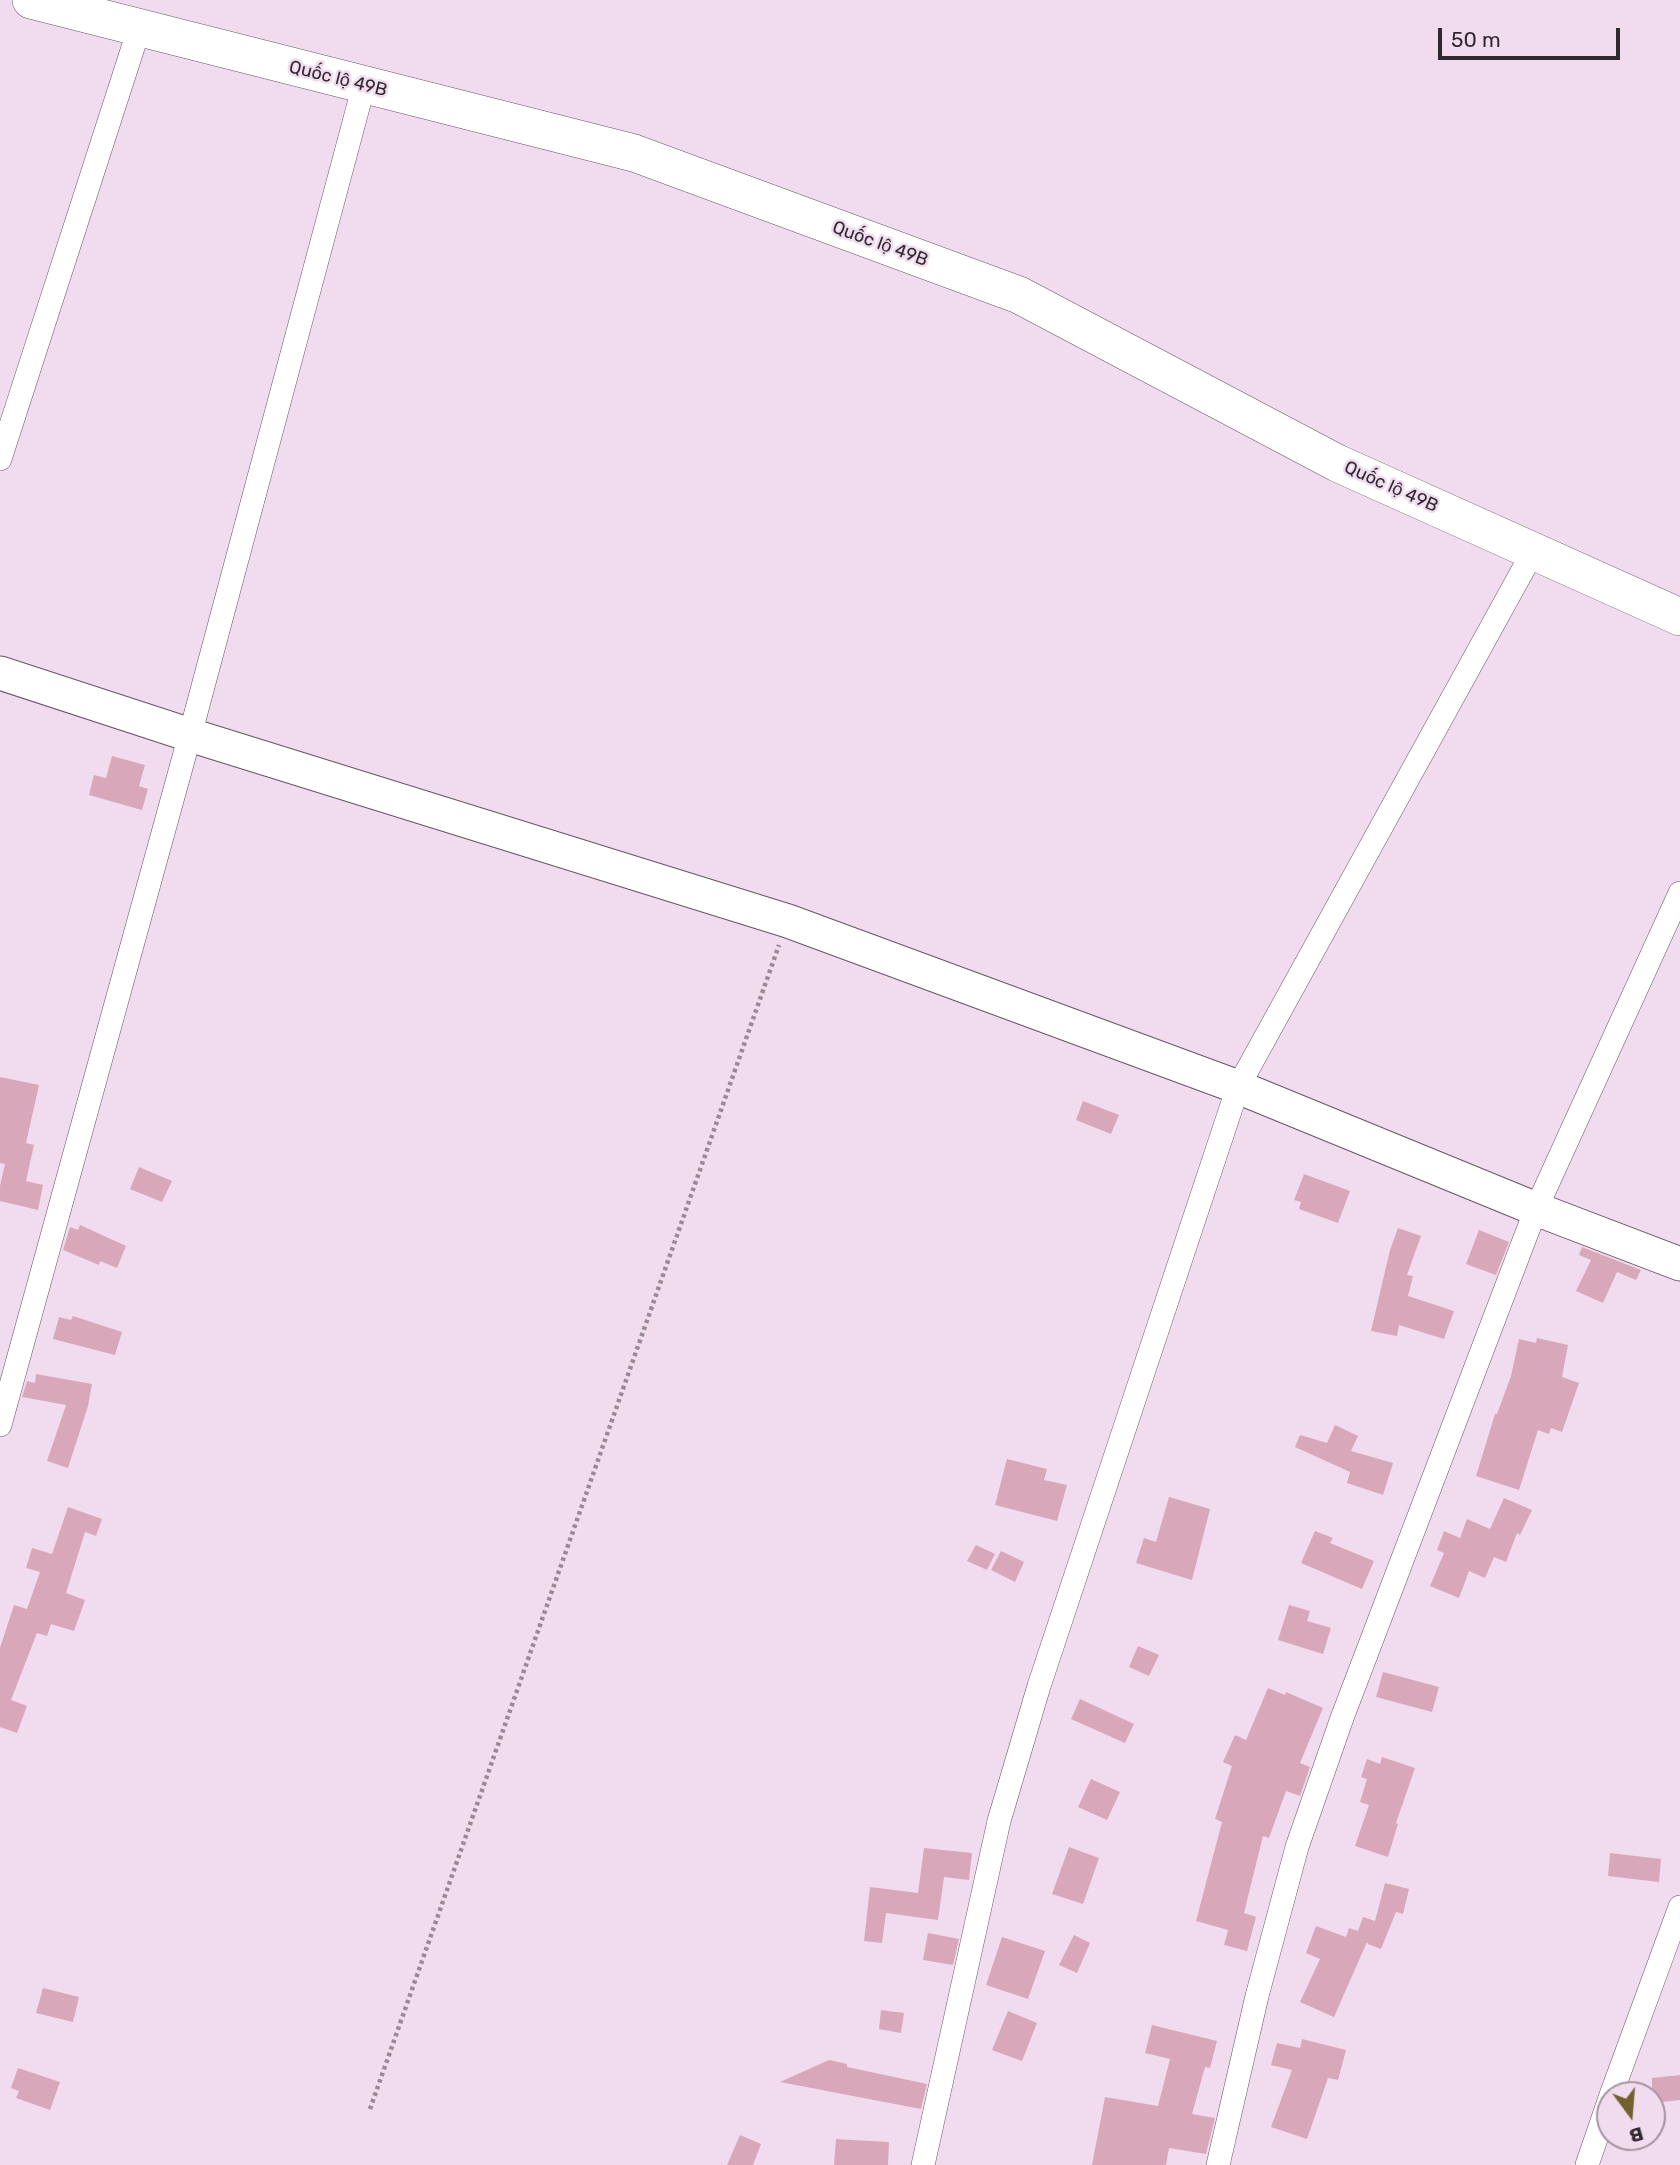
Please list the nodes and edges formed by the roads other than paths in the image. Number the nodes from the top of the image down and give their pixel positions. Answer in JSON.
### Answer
{"nodes":[{"id":1,"x":32,"y":0,"type":"edge"},
{"id":2,"x":139,"y":29,"type":"junction"},
{"id":3,"x":364,"y":85,"type":"junction"},
{"id":4,"x":0,"y":459,"type":"edge"},
{"id":5,"x":1534,"y":550,"type":"junction"},
{"id":6,"x":1680,"y":617,"type":"edge"},
{"id":7,"x":0,"y":673,"type":"edge"},
{"id":8,"x":190,"y":735,"type":"junction"},
{"id":9,"x":1680,"y":893,"type":"edge"},
{"id":10,"x":1238,"y":1087,"type":"junction"},
{"id":11,"x":1536,"y":1209,"type":"junction"},
{"id":12,"x":1680,"y":1264,"type":"edge"},
{"id":13,"x":0,"y":1425,"type":"edge"},
{"id":14,"x":1680,"y":1907,"type":"edge"},
{"id":15,"x":1616,"y":2081,"type":"edge"},
{"id":16,"x":1596,"y":2139,"type":"edge"},
{"id":17,"x":923,"y":2165,"type":"edge"},
{"id":18,"x":1218,"y":2165,"type":"edge"},
{"id":19,"x":1587,"y":2165,"type":"edge"}],
"edges":[{"from":1,"to":2,"type":"main road","name":"Quốc lộ 49B"},
{"from":2,"to":3,"type":"main road","name":"Quốc lộ 49B"},
{"from":2,"to":4,"type":"street"},
{"from":3,"to":5,"type":"main road","name":"Quốc lộ 49B"},
{"from":3,"to":8,"type":"street"},
{"from":5,"to":6,"type":"main road","name":"Quốc lộ 49B"},
{"from":5,"to":10,"type":"street"},
{"from":7,"to":8,"type":"street"},
{"from":8,"to":10,"type":"street"},
{"from":8,"to":13,"type":"street"},
{"from":9,"to":11,"type":"street"},
{"from":10,"to":11,"type":"street"},
{"from":10,"to":17,"type":"street"},
{"from":11,"to":12,"type":"street"},
{"from":11,"to":18,"type":"street"},
{"from":14,"to":15,"type":"street"},
{"from":16,"to":19,"type":"street"}]}
